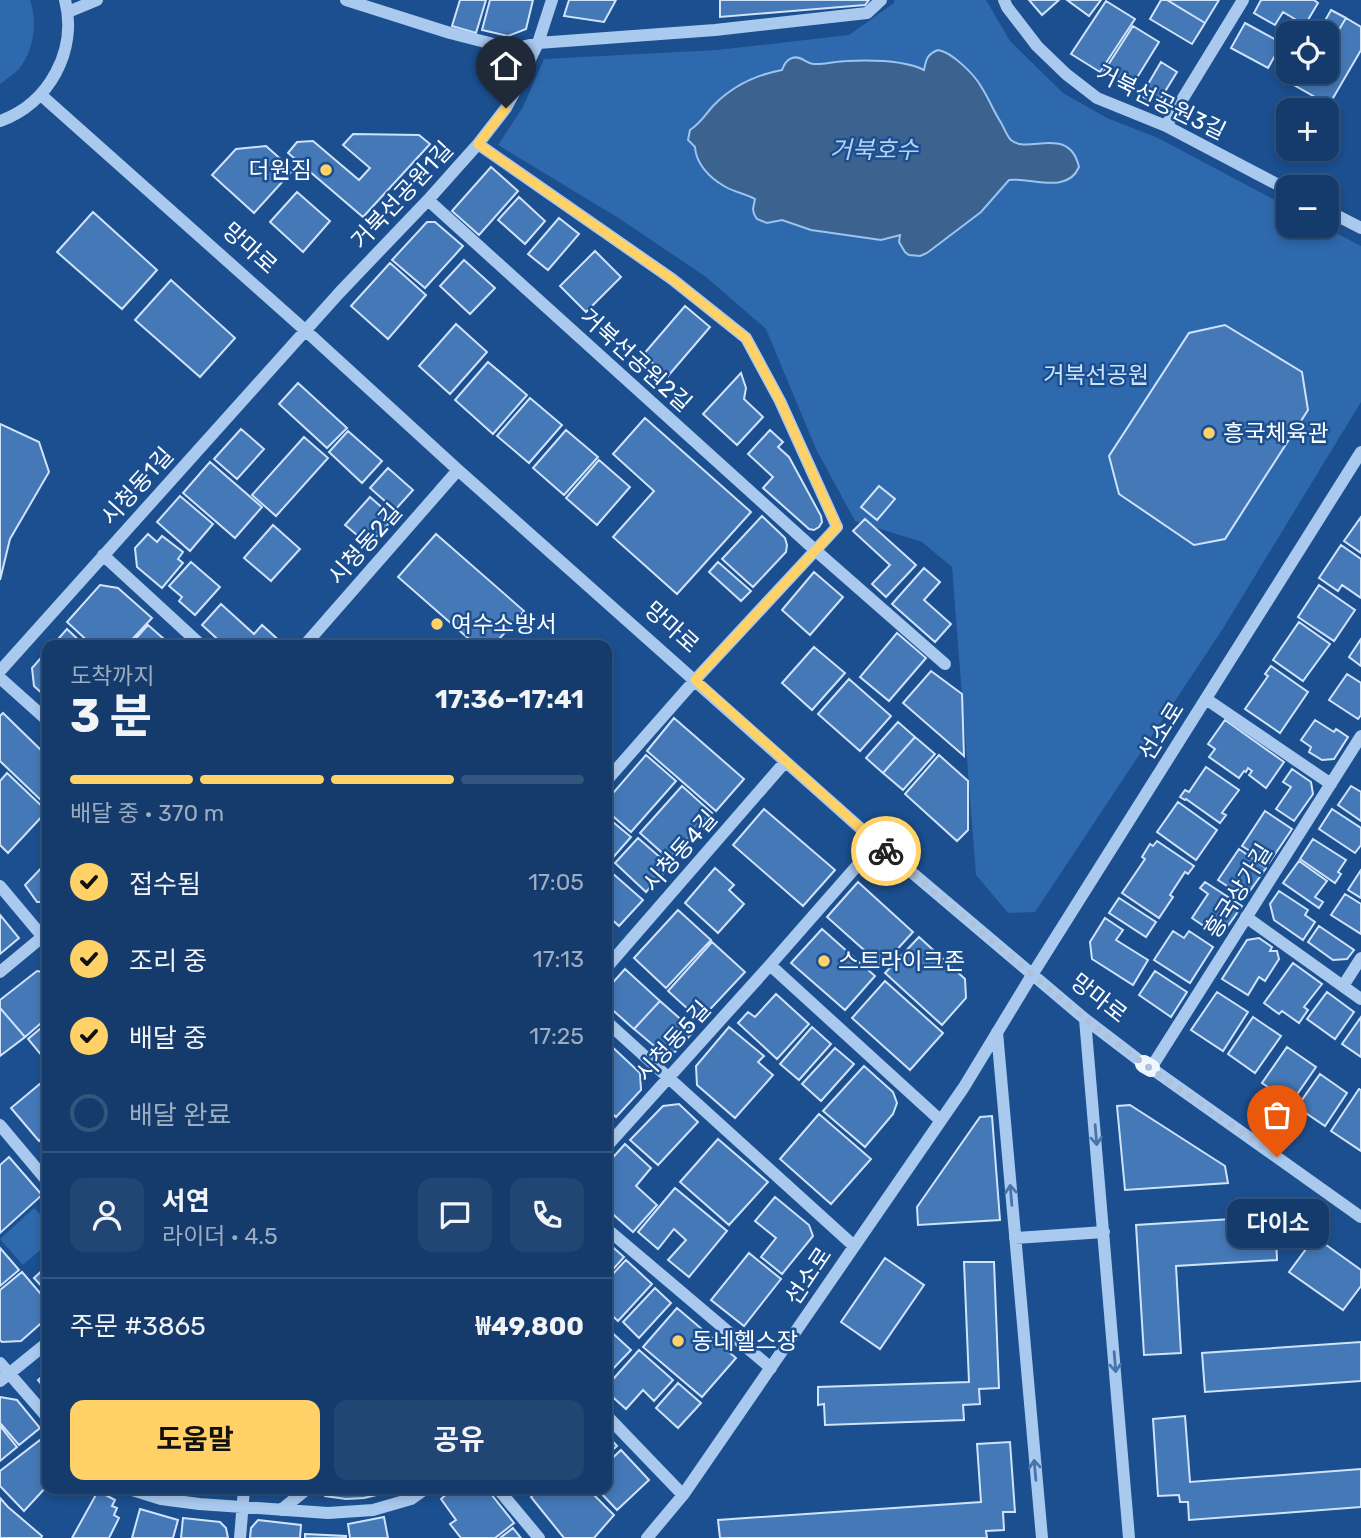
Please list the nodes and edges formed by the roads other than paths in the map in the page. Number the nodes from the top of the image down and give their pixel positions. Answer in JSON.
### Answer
{"nodes":[{"id":1,"x":97,"y":0,"type":"edge"},
{"id":2,"x":346,"y":0,"type":"edge"},
{"id":3,"x":552,"y":0,"type":"edge"},
{"id":4,"x":881,"y":0,"type":"edge"},
{"id":5,"x":1004,"y":0,"type":"edge"},
{"id":6,"x":1243,"y":0,"type":"edge"},
{"id":7,"x":66,"y":6,"type":"edge"},
{"id":8,"x":538,"y":43,"type":"junction"},
{"id":9,"x":41,"y":95,"type":"junction"},
{"id":10,"x":0,"y":121,"type":"edge"},
{"id":11,"x":1166,"y":126,"type":"junction"},
{"id":12,"x":478,"y":144,"type":"junction"},
{"id":13,"x":1276,"y":184,"type":"edge"},
{"id":14,"x":428,"y":200,"type":"junction"},
{"id":15,"x":1339,"y":217,"type":"edge"},
{"id":16,"x":1361,"y":228,"type":"edge"},
{"id":17,"x":306,"y":331,"type":"junction"},
{"id":18,"x":1361,"y":452,"type":"edge"},
{"id":19,"x":458,"y":470,"type":"junction"},
{"id":20,"x":815,"y":550,"type":"junction"},
{"id":21,"x":103,"y":555,"type":"junction"},
{"id":22,"x":195,"y":640,"type":"edge"},
{"id":23,"x":309,"y":640,"type":"edge"},
{"id":24,"x":945,"y":664,"type":"dead end"},
{"id":25,"x":0,"y":671,"type":"edge"},
{"id":26,"x":0,"y":678,"type":"edge"},
{"id":27,"x":695,"y":680,"type":"junction"},
{"id":28,"x":1206,"y":699,"type":"junction"},
{"id":29,"x":42,"y":716,"type":"edge"},
{"id":30,"x":1361,"y":736,"type":"edge"},
{"id":31,"x":785,"y":762,"type":"junction"},
{"id":32,"x":612,"y":774,"type":"edge"},
{"id":33,"x":1331,"y":784,"type":"junction"},
{"id":34,"x":877,"y":843,"type":"junction"},
{"id":35,"x":0,"y":886,"type":"edge"},
{"id":36,"x":1246,"y":917,"type":"junction"},
{"id":37,"x":42,"y":933,"type":"edge"},
{"id":38,"x":42,"y":940,"type":"edge"},
{"id":39,"x":1361,"y":958,"type":"edge"},
{"id":40,"x":612,"y":961,"type":"edge"},
{"id":41,"x":770,"y":965,"type":"junction"},
{"id":42,"x":0,"y":972,"type":"edge"},
{"id":43,"x":1032,"y":975,"type":"junction"},
{"id":44,"x":1343,"y":986,"type":"junction"},
{"id":45,"x":1361,"y":999,"type":"edge"},
{"id":46,"x":1085,"y":1019,"type":"junction"},
{"id":47,"x":612,"y":1027,"type":"edge"},
{"id":48,"x":997,"y":1032,"type":"junction"},
{"id":49,"x":1147,"y":1066,"type":"junction"},
{"id":50,"x":668,"y":1077,"type":"junction"},
{"id":51,"x":940,"y":1120,"type":"junction"},
{"id":52,"x":0,"y":1125,"type":"edge"},
{"id":53,"x":612,"y":1140,"type":"edge"},
{"id":54,"x":42,"y":1175,"type":"edge"},
{"id":55,"x":1361,"y":1217,"type":"edge"},
{"id":56,"x":1104,"y":1232,"type":"junction"},
{"id":57,"x":612,"y":1233,"type":"edge"},
{"id":58,"x":1015,"y":1238,"type":"junction"},
{"id":59,"x":854,"y":1246,"type":"junction"},
{"id":60,"x":42,"y":1346,"type":"edge"},
{"id":61,"x":771,"y":1368,"type":"junction"},
{"id":62,"x":3,"y":1373,"type":"edge"},
{"id":63,"x":42,"y":1412,"type":"edge"},
{"id":64,"x":612,"y":1421,"type":"edge"},
{"id":65,"x":145,"y":1494,"type":"edge"},
{"id":66,"x":243,"y":1494,"type":"edge"},
{"id":67,"x":301,"y":1494,"type":"edge"},
{"id":68,"x":418,"y":1494,"type":"edge"},
{"id":69,"x":502,"y":1494,"type":"edge"},
{"id":70,"x":683,"y":1495,"type":"junction"},
{"id":71,"x":242,"y":1507,"type":"junction"},
{"id":72,"x":281,"y":1510,"type":"junction"},
{"id":73,"x":240,"y":1538,"type":"edge"},
{"id":74,"x":539,"y":1538,"type":"edge"},
{"id":75,"x":647,"y":1538,"type":"edge"},
{"id":76,"x":1042,"y":1538,"type":"edge"},
{"id":77,"x":1129,"y":1538,"type":"edge"}],
"edges":[{"from":1,"to":7,"type":"street"},
{"from":2,"to":8,"type":"street"},
{"from":3,"to":8,"type":"street","name":"거북선공원1길"},
{"from":4,"to":8,"type":"street"},
{"from":5,"to":11,"type":"street","name":"거북선공원3길"},
{"from":6,"to":11,"type":"street"},
{"from":7,"to":9,"type":"street"},
{"from":8,"to":12,"type":"street","name":"거북선공원1길"},
{"from":9,"to":10,"type":"street"},
{"from":9,"to":17,"type":"street","name":"망마로"},
{"from":11,"to":13,"type":"street","name":"거북선공원3길"},
{"from":12,"to":14,"type":"street","name":"거북선공원1길"},
{"from":12,"to":20,"type":"street"},
{"from":14,"to":17,"type":"street","name":"거북선공원1길"},
{"from":14,"to":20,"type":"street","name":"거북선공원2길"},
{"from":15,"to":16,"type":"street"},
{"from":17,"to":19,"type":"street","name":"망마로"},
{"from":17,"to":21,"type":"street","name":"시청동1길"},
{"from":18,"to":28,"type":"street","name":"선소로"},
{"from":19,"to":23,"type":"street","name":"시청동2길"},
{"from":19,"to":27,"type":"street","name":"망마로"},
{"from":20,"to":24,"type":"street","name":"거북선공원2길"},
{"from":20,"to":27,"type":"street"},
{"from":21,"to":22,"type":"street"},
{"from":21,"to":25,"type":"street","name":"시청동1길"},
{"from":26,"to":29,"type":"street"},
{"from":27,"to":31,"type":"street","name":"망마로"},
{"from":27,"to":32,"type":"street"},
{"from":28,"to":33,"type":"street"},
{"from":28,"to":43,"type":"street","name":"선소로"},
{"from":30,"to":33,"type":"street","name":"흥국상가길"},
{"from":31,"to":34,"type":"street","name":"망마로"},
{"from":31,"to":40,"type":"street","name":"시청동4길"},
{"from":33,"to":36,"type":"street","name":"흥국상가길"},
{"from":34,"to":41,"type":"street","name":"시청동5길"},
{"from":34,"to":43,"type":"street","name":"망마로"},
{"from":35,"to":37,"type":"street"},
{"from":36,"to":44,"type":"street"},
{"from":36,"to":49,"type":"street","name":"흥국상가길"},
{"from":38,"to":42,"type":"street"},
{"from":39,"to":44,"type":"street"},
{"from":41,"to":50,"type":"street","name":"시청동5길"},
{"from":41,"to":51,"type":"street"},
{"from":43,"to":46,"type":"street","name":"망마로"},
{"from":43,"to":48,"type":"street","name":"선소로"},
{"from":44,"to":45,"type":"street"},
{"from":46,"to":49,"type":"street","name":"망마로"},
{"from":46,"to":56,"type":"street","one_way":true},
{"from":47,"to":50,"type":"street"},
{"from":48,"to":51,"type":"street","name":"선소로"},
{"from":58,"to":48,"type":"street","one_way":true},
{"from":49,"to":55,"type":"street","name":"망마로"},
{"from":50,"to":53,"type":"street","name":"시청동5길"},
{"from":50,"to":59,"type":"street"},
{"from":51,"to":59,"type":"street","name":"선소로"},
{"from":52,"to":54,"type":"street"},
{"from":56,"to":58,"type":"street"},
{"from":56,"to":77,"type":"street","one_way":true},
{"from":57,"to":61,"type":"street"},
{"from":76,"to":58,"type":"street","one_way":true},
{"from":59,"to":61,"type":"street","name":"선소로"},
{"from":60,"to":62,"type":"street"},
{"from":61,"to":70,"type":"street","name":"선소로"},
{"from":62,"to":63,"type":"street"},
{"from":64,"to":70,"type":"street"},
{"from":65,"to":71,"type":"street"},
{"from":66,"to":71,"type":"street"},
{"from":67,"to":72,"type":"street"},
{"from":68,"to":72,"type":"street"},
{"from":69,"to":74,"type":"street"},
{"from":70,"to":75,"type":"street","name":"선소로"},
{"from":71,"to":72,"type":"street"},
{"from":71,"to":73,"type":"street"}]}
